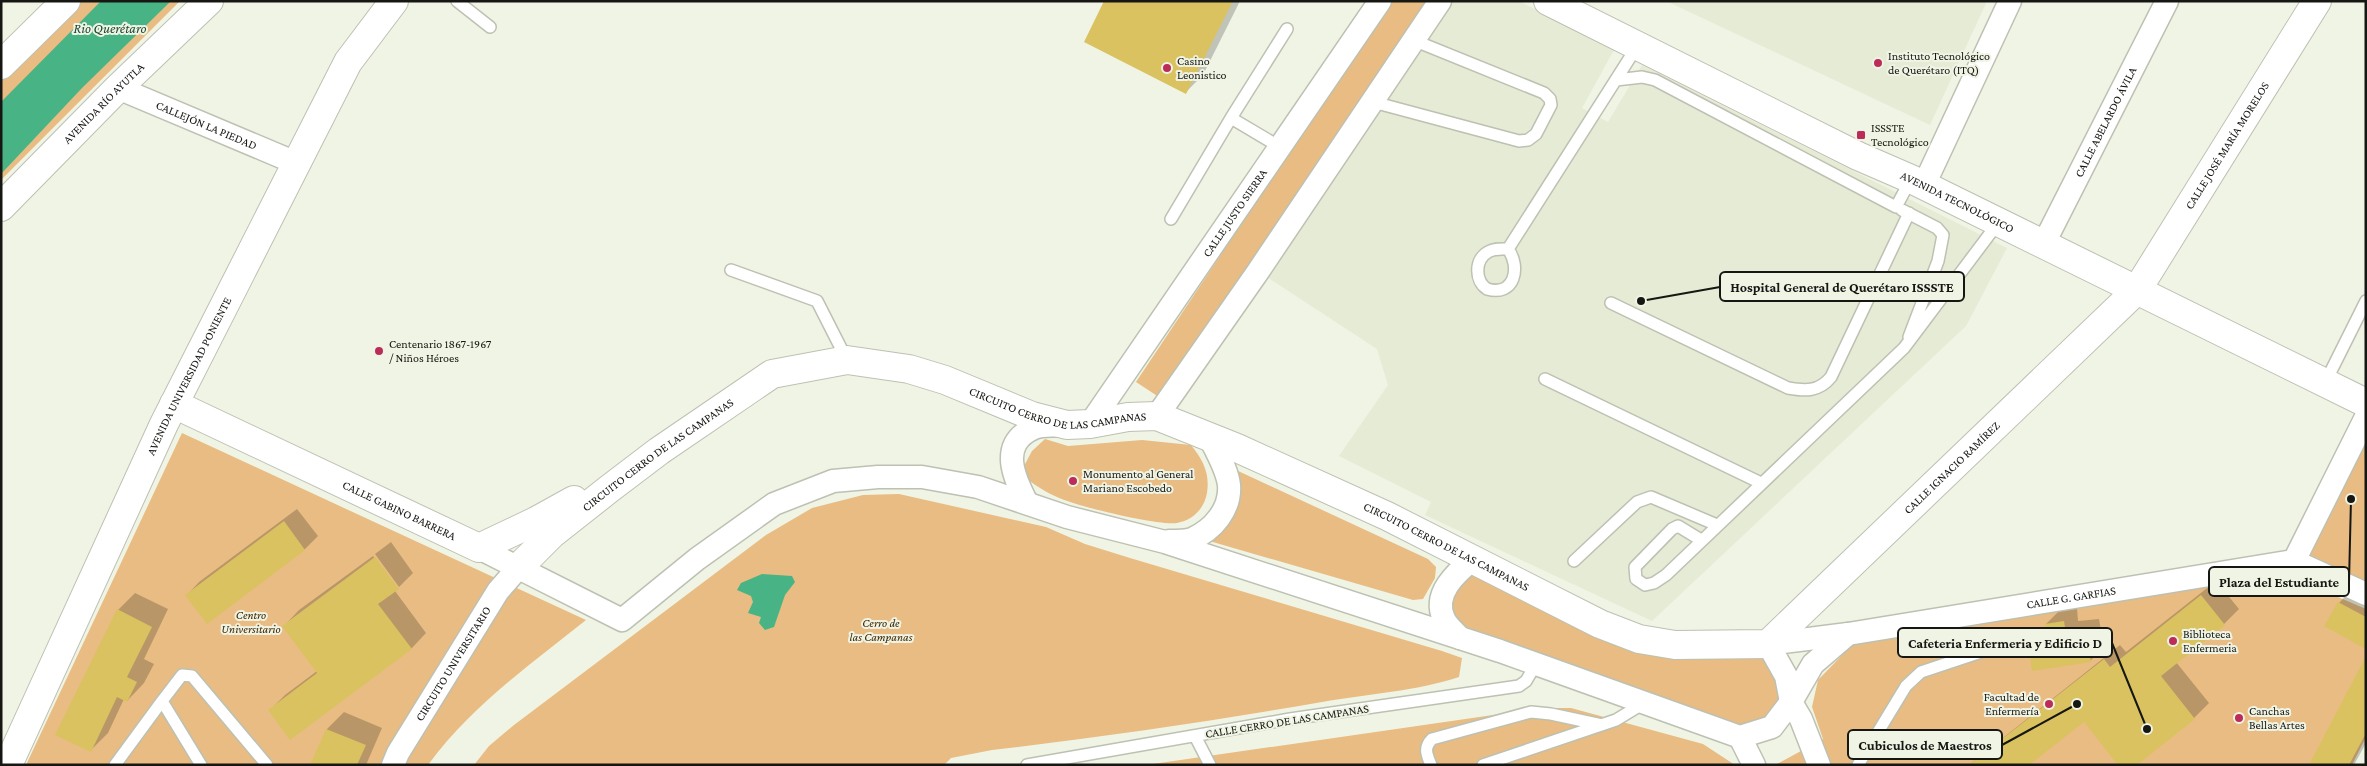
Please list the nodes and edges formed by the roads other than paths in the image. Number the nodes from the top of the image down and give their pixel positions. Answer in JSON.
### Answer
{"nodes":[{"id":1,"x":66,"y":1,"type":"edge"},
{"id":2,"x":210,"y":1,"type":"edge"},
{"id":3,"x":394,"y":1,"type":"edge"},
{"id":4,"x":457,"y":1,"type":"edge"},
{"id":5,"x":1380,"y":1,"type":"edge"},
{"id":6,"x":1440,"y":1,"type":"edge"},
{"id":7,"x":1548,"y":1,"type":"edge"},
{"id":8,"x":2010,"y":1,"type":"edge"},
{"id":9,"x":2167,"y":1,"type":"edge"},
{"id":10,"x":2317,"y":1,"type":"edge"},
{"id":11,"x":490,"y":27,"type":"dead end"},
{"id":12,"x":1287,"y":29,"type":"dead end"},
{"id":13,"x":1414,"y":40,"type":"junction"},
{"id":14,"x":1638,"y":45,"type":"junction"},
{"id":15,"x":5,"y":56,"type":"edge"},
{"id":16,"x":1616,"y":80,"type":"junction"},
{"id":17,"x":118,"y":88,"type":"junction"},
{"id":18,"x":1373,"y":102,"type":"junction"},
{"id":19,"x":1231,"y":118,"type":"junction"},
{"id":20,"x":1280,"y":147,"type":"junction"},
{"id":21,"x":296,"y":163,"type":"junction"},
{"id":22,"x":1917,"y":182,"type":"junction"},
{"id":23,"x":1,"y":207,"type":"edge"},
{"id":24,"x":1896,"y":207,"type":"junction"},
{"id":25,"x":1909,"y":213,"type":"junction"},
{"id":26,"x":1172,"y":219,"type":"dead end"},
{"id":27,"x":1998,"y":223,"type":"junction"},
{"id":28,"x":2044,"y":244,"type":"junction"},
{"id":29,"x":1508,"y":249,"type":"dead end"},
{"id":30,"x":731,"y":270,"type":"dead end"},
{"id":31,"x":2137,"y":290,"type":"junction"},
{"id":32,"x":2366,"y":301,"type":"edge"},
{"id":33,"x":1611,"y":303,"type":"dead end"},
{"id":34,"x":1904,"y":348,"type":"junction"},
{"id":35,"x":847,"y":360,"type":"junction"},
{"id":36,"x":1545,"y":378,"type":"dead end"},
{"id":37,"x":2324,"y":383,"type":"junction"},
{"id":38,"x":2366,"y":403,"type":"edge"},
{"id":39,"x":174,"y":404,"type":"junction"},
{"id":40,"x":1157,"y":416,"type":"junction"},
{"id":41,"x":2366,"y":418,"type":"edge"},
{"id":42,"x":1079,"y":425,"type":"junction"},
{"id":43,"x":1210,"y":438,"type":"junction"},
{"id":44,"x":1761,"y":483,"type":"junction"},
{"id":45,"x":609,"y":489,"type":"junction"},
{"id":46,"x":1027,"y":503,"type":"junction"},
{"id":47,"x":1717,"y":525,"type":"junction"},
{"id":48,"x":1701,"y":540,"type":"junction"},
{"id":49,"x":1165,"y":542,"type":"junction"},
{"id":50,"x":479,"y":548,"type":"junction"},
{"id":51,"x":1473,"y":560,"type":"junction"},
{"id":52,"x":1574,"y":561,"type":"dead end"},
{"id":53,"x":2294,"y":561,"type":"junction"},
{"id":54,"x":519,"y":567,"type":"junction"},
{"id":55,"x":2366,"y":594,"type":"edge"},
{"id":56,"x":1848,"y":634,"type":"junction"},
{"id":57,"x":1460,"y":638,"type":"junction"},
{"id":58,"x":1768,"y":644,"type":"junction"},
{"id":59,"x":1990,"y":649,"type":"dead end"},
{"id":60,"x":1536,"y":664,"type":"junction"},
{"id":61,"x":162,"y":701,"type":"junction"},
{"id":62,"x":1646,"y":702,"type":"junction"},
{"id":63,"x":1791,"y":702,"type":"junction"},
{"id":64,"x":1602,"y":725,"type":"junction"},
{"id":65,"x":1195,"y":736,"type":"junction"},
{"id":66,"x":1740,"y":737,"type":"junction"},
{"id":67,"x":8,"y":765,"type":"edge"},
{"id":68,"x":116,"y":765,"type":"edge"},
{"id":69,"x":201,"y":765,"type":"edge"},
{"id":70,"x":267,"y":765,"type":"edge"},
{"id":71,"x":393,"y":765,"type":"edge"},
{"id":72,"x":1027,"y":765,"type":"edge"},
{"id":73,"x":1210,"y":765,"type":"edge"},
{"id":74,"x":1431,"y":765,"type":"edge"},
{"id":75,"x":1484,"y":765,"type":"edge"},
{"id":76,"x":1754,"y":765,"type":"edge"},
{"id":77,"x":1819,"y":765,"type":"edge"},
{"id":78,"x":1858,"y":765,"type":"edge"}],
"edges":[{"from":1,"to":15,"type":"street"},
{"from":2,"to":17,"type":"street","name":"AVENIDA RÍO AYUTLA"},
{"from":3,"to":21,"type":"street","name":"AVENIDA UNIVERSIDAD PONIENTE"},
{"from":4,"to":11,"type":"lane"},
{"from":5,"to":20,"type":"street","name":"CALLE JUSTO SIERRA"},
{"from":6,"to":13,"type":"street"},
{"from":7,"to":14,"type":"street","name":"AVENIDA TECNOLÓGICO"},
{"from":8,"to":22,"type":"street"},
{"from":9,"to":28,"type":"street","name":"CALLE ABELARDO ÁVILA"},
{"from":10,"to":31,"type":"street","name":"CALLE JOSÉ MARÍA MORELOS"},
{"from":12,"to":19,"type":"lane"},
{"from":13,"to":18,"type":"street"},
{"from":13,"to":18,"type":"lane"},
{"from":14,"to":16,"type":"lane"},
{"from":14,"to":22,"type":"street","name":"AVENIDA TECNOLÓGICO"},
{"from":16,"to":24,"type":"lane"},
{"from":16,"to":29,"type":"lane"},
{"from":17,"to":21,"type":"street","name":"CALLEJÓN LA PIEDAD"},
{"from":17,"to":23,"type":"street","name":"AVENIDA RÍO AYUTLA"},
{"from":18,"to":40,"type":"street"},
{"from":19,"to":20,"type":"lane"},
{"from":19,"to":26,"type":"lane"},
{"from":20,"to":42,"type":"street","name":"CALLE JUSTO SIERRA"},
{"from":21,"to":39,"type":"street","name":"AVENIDA UNIVERSIDAD PONIENTE"},
{"from":22,"to":24,"type":"lane"},
{"from":22,"to":27,"type":"street","name":"AVENIDA TECNOLÓGICO"},
{"from":24,"to":25,"type":"lane"},
{"from":25,"to":33,"type":"lane"},
{"from":25,"to":34,"type":"lane"},
{"from":27,"to":28,"type":"street","name":"AVENIDA TECNOLÓGICO"},
{"from":27,"to":34,"type":"lane"},
{"from":28,"to":31,"type":"street","name":"AVENIDA TECNOLÓGICO"},
{"from":30,"to":35,"type":"lane"},
{"from":31,"to":37,"type":"street","name":"AVENIDA TECNOLÓGICO"},
{"from":31,"to":58,"type":"street","name":"CALLE IGNACIO RAMÍREZ"},
{"from":32,"to":37,"type":"lane"},
{"from":34,"to":44,"type":"lane"},
{"from":35,"to":42,"type":"street","name":"CIRCUITO CERRO DE LAS CAMPANAS"},
{"from":35,"to":45,"type":"street","name":"CIRCUITO CERRO DE LAS CAMPANAS"},
{"from":36,"to":44,"type":"lane"},
{"from":37,"to":38,"type":"street","name":"AVENIDA TECNOLÓGICO"},
{"from":39,"to":50,"type":"street","name":"CALLE GABINO BARRERA"},
{"from":39,"to":67,"type":"street","name":"AVENIDA UNIVERSIDAD PONIENTE"},
{"from":40,"to":42,"type":"street","name":"CIRCUITO CERRO DE LAS CAMPANAS"},
{"from":40,"to":43,"type":"street","name":"CIRCUITO CERRO DE LAS CAMPANAS"},
{"from":41,"to":53,"type":"street"},
{"from":42,"to":46,"type":"street"},
{"from":43,"to":49,"type":"street"},
{"from":43,"to":51,"type":"street","name":"CIRCUITO CERRO DE LAS CAMPANAS"},
{"from":44,"to":47,"type":"lane"},
{"from":45,"to":50,"type":"street"},
{"from":45,"to":54,"type":"street","name":"CIRCUITO CERRO DE LAS CAMPANAS"},
{"from":46,"to":49,"type":"street"},
{"from":46,"to":54,"type":"street","name":"CALLE GABINO BARRERA"},
{"from":47,"to":48,"type":"lane"},
{"from":47,"to":52,"type":"lane"},
{"from":48,"to":48,"type":"lane"},
{"from":49,"to":57,"type":"street"},
{"from":50,"to":54,"type":"street","name":"CALLE GABINO BARRERA"},
{"from":51,"to":57,"type":"street"},
{"from":51,"to":58,"type":"street","name":"CIRCUITO CERRO DE LAS CAMPANAS"},
{"from":53,"to":55,"type":"street"},
{"from":53,"to":56,"type":"street","name":"CALLE G. GARFIAS"},
{"from":54,"to":71,"type":"street","name":"CIRCUITO UNIVERSITARIO"},
{"from":56,"to":58,"type":"street","name":"CALLE G. GARFIAS"},
{"from":56,"to":63,"type":"street"},
{"from":57,"to":60,"type":"street"},
{"from":58,"to":63,"type":"street"},
{"from":59,"to":78,"type":"lane"},
{"from":60,"to":62,"type":"street"},
{"from":60,"to":65,"type":"lane","name":"CALLE CERRO DE LAS CAMPANAS"},
{"from":61,"to":68,"type":"lane"},
{"from":61,"to":69,"type":"lane"},
{"from":61,"to":70,"type":"lane"},
{"from":62,"to":64,"type":"lane"},
{"from":62,"to":66,"type":"street"},
{"from":63,"to":66,"type":"street"},
{"from":63,"to":77,"type":"street"},
{"from":64,"to":74,"type":"lane"},
{"from":64,"to":75,"type":"lane"},
{"from":65,"to":72,"type":"lane","name":"CALLE CERRO DE LAS CAMPANAS"},
{"from":65,"to":73,"type":"lane"},
{"from":66,"to":76,"type":"street"}]}
